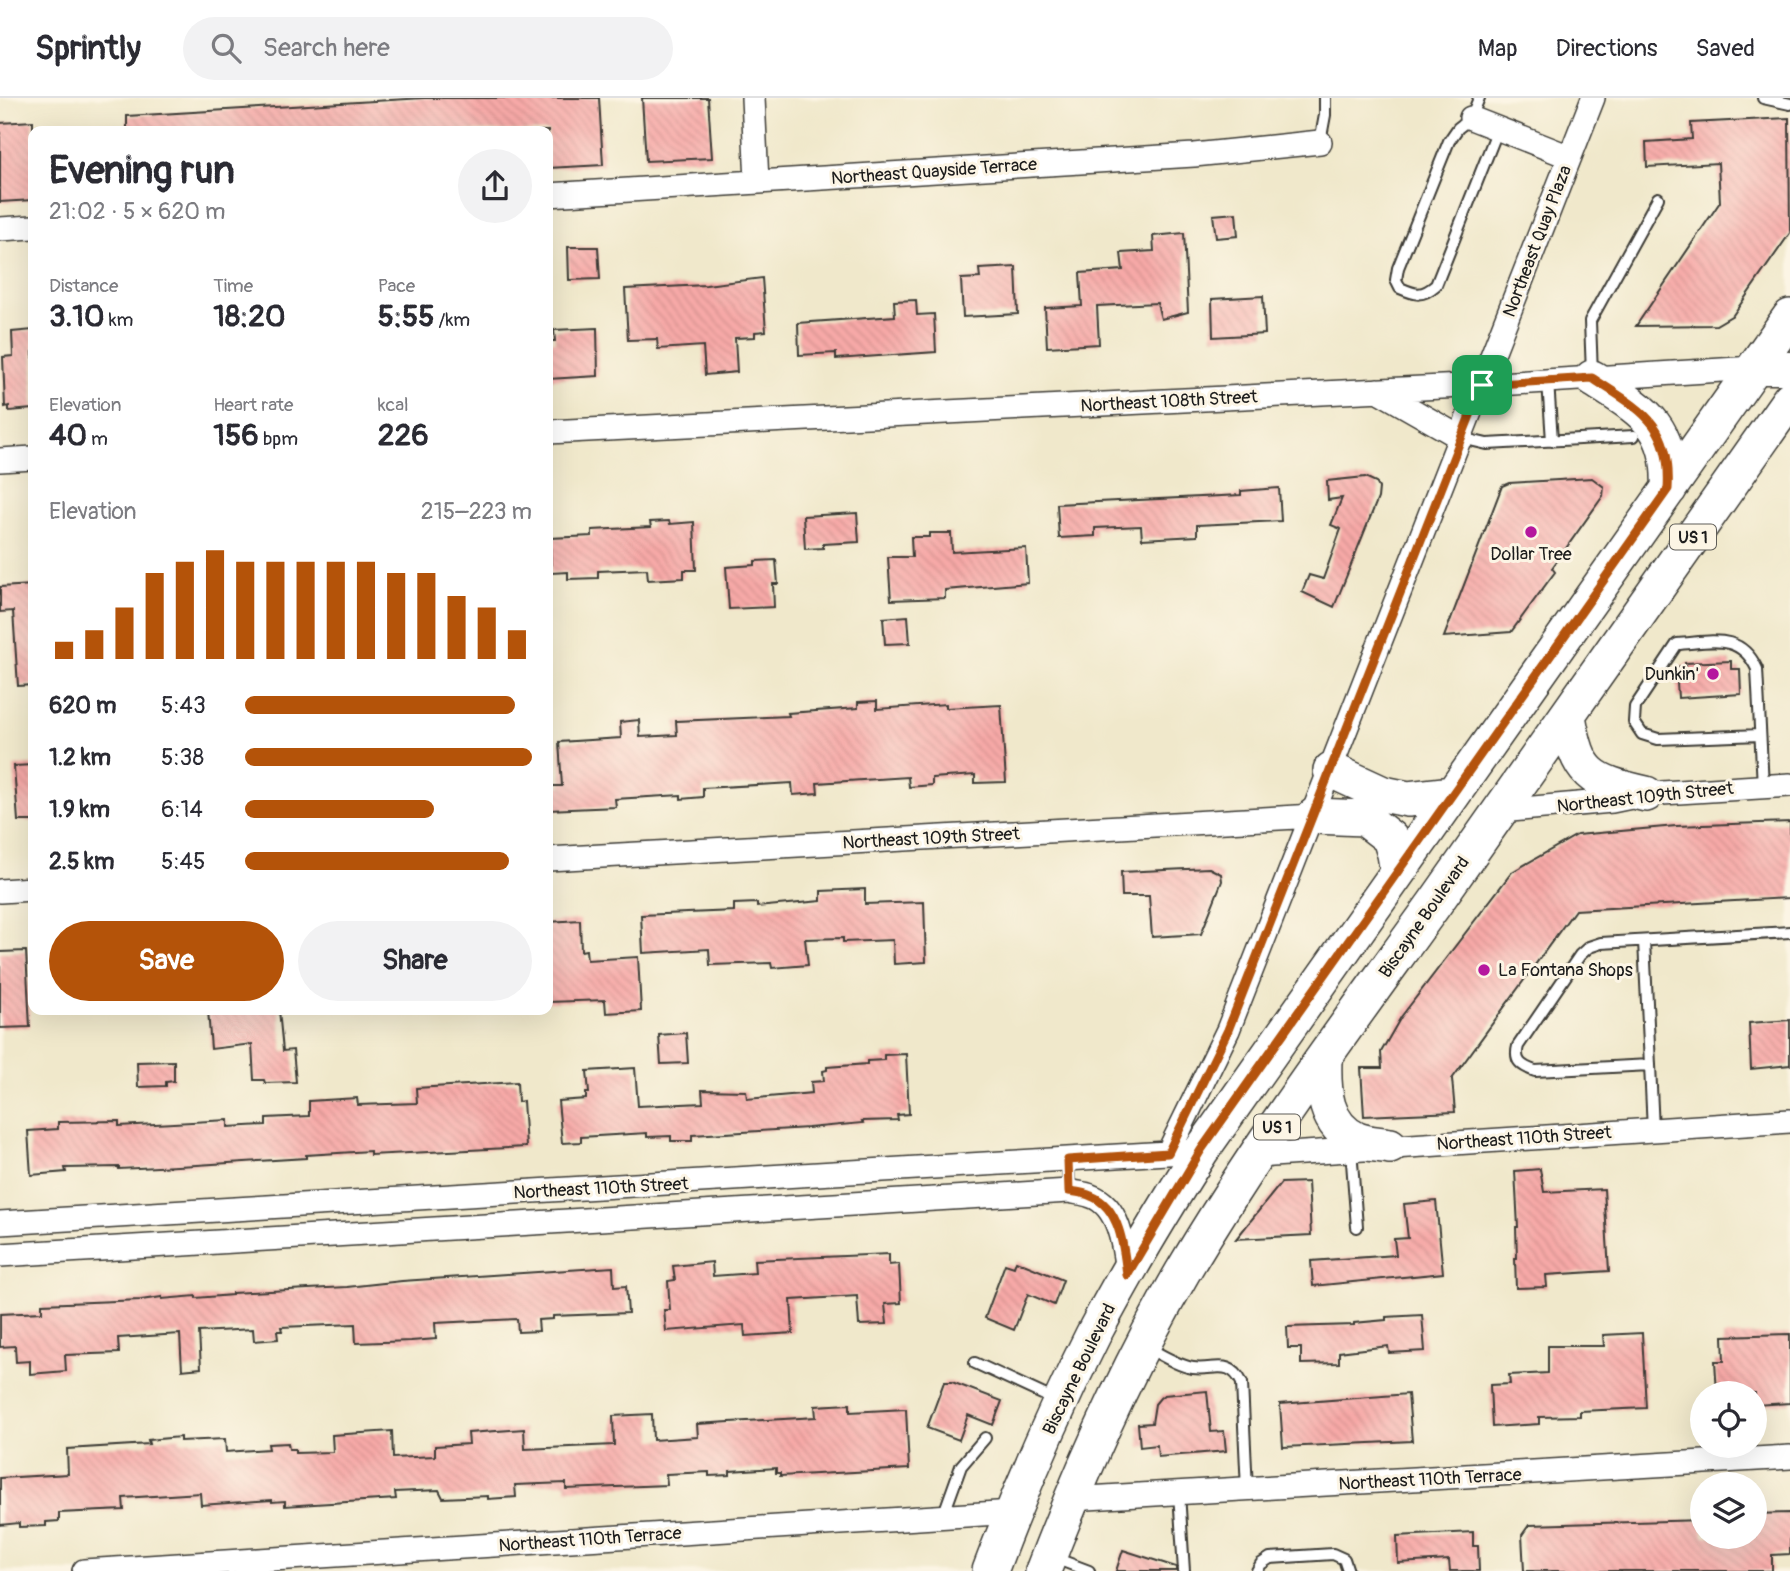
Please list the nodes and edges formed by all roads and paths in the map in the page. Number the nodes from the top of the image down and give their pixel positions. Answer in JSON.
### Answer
{"nodes":[{"id":1,"x":753,"y":98,"type":"edge"},
{"id":2,"x":1325,"y":98,"type":"edge"},
{"id":3,"x":1593,"y":98,"type":"edge"},
{"id":4,"x":1763,"y":98,"type":"edge"},
{"id":5,"x":1790,"y":104,"type":"edge"},
{"id":6,"x":1475,"y":108,"type":"edge"},
{"id":7,"x":1498,"y":128,"type":"junction"},
{"id":8,"x":1320,"y":142,"type":"joint"},
{"id":9,"x":1570,"y":157,"type":"junction"},
{"id":10,"x":757,"y":182,"type":"junction"},
{"id":11,"x":553,"y":195,"type":"edge"},
{"id":12,"x":1658,"y":198,"type":"dead end"},
{"id":13,"x":28,"y":227,"type":"edge"},
{"id":14,"x":0,"y":229,"type":"edge"},
{"id":15,"x":1790,"y":317,"type":"edge"},
{"id":16,"x":1754,"y":368,"type":"junction"},
{"id":17,"x":1790,"y":368,"type":"edge"},
{"id":18,"x":1592,"y":378,"type":"junction"},
{"id":19,"x":1548,"y":381,"type":"junction"},
{"id":20,"x":1482,"y":385,"type":"junction"},
{"id":21,"x":1377,"y":390,"type":"junction"},
{"id":22,"x":1790,"y":399,"type":"edge"},
{"id":23,"x":553,"y":432,"type":"edge"},
{"id":24,"x":1634,"y":436,"type":"dead end"},
{"id":25,"x":1461,"y":438,"type":"junction"},
{"id":26,"x":1552,"y":441,"type":"junction"},
{"id":27,"x":28,"y":458,"type":"edge"},
{"id":28,"x":0,"y":460,"type":"edge"},
{"id":29,"x":1668,"y":489,"type":"junction"},
{"id":30,"x":1568,"y":716,"type":"junction"},
{"id":31,"x":1760,"y":735,"type":"junction"},
{"id":32,"x":1331,"y":770,"type":"junction"},
{"id":33,"x":1790,"y":785,"type":"edge"},
{"id":34,"x":1763,"y":786,"type":"junction"},
{"id":35,"x":1453,"y":794,"type":"junction"},
{"id":36,"x":1646,"y":794,"type":"junction"},
{"id":37,"x":1500,"y":811,"type":"junction"},
{"id":38,"x":1314,"y":816,"type":"junction"},
{"id":39,"x":553,"y":859,"type":"edge"},
{"id":40,"x":1398,"y":872,"type":"junction"},
{"id":41,"x":28,"y":889,"type":"edge"},
{"id":42,"x":0,"y":891,"type":"edge"},
{"id":43,"x":1790,"y":932,"type":"edge"},
{"id":44,"x":1644,"y":940,"type":"junction"},
{"id":45,"x":1324,"y":1059,"type":"junction"},
{"id":46,"x":1650,"y":1065,"type":"junction"},
{"id":47,"x":1790,"y":1121,"type":"edge"},
{"id":48,"x":1653,"y":1130,"type":"junction"},
{"id":49,"x":1390,"y":1146,"type":"junction"},
{"id":50,"x":1351,"y":1149,"type":"junction"},
{"id":51,"x":1185,"y":1152,"type":"junction"},
{"id":52,"x":1257,"y":1156,"type":"junction"},
{"id":53,"x":1068,"y":1160,"type":"junction"},
{"id":54,"x":1069,"y":1191,"type":"junction"},
{"id":55,"x":370,"y":1217,"type":"junction"},
{"id":56,"x":0,"y":1223,"type":"edge"},
{"id":57,"x":1357,"y":1227,"type":"dead end"},
{"id":58,"x":0,"y":1255,"type":"edge"},
{"id":59,"x":1127,"y":1275,"type":"junction"},
{"id":60,"x":1143,"y":1346,"type":"junction"},
{"id":61,"x":975,"y":1363,"type":"dead end"},
{"id":62,"x":1061,"y":1403,"type":"junction"},
{"id":63,"x":985,"y":1438,"type":"dead end"},
{"id":64,"x":1790,"y":1458,"type":"edge"},
{"id":65,"x":1247,"y":1490,"type":"junction"},
{"id":66,"x":1179,"y":1493,"type":"junction"},
{"id":67,"x":1070,"y":1499,"type":"junction"},
{"id":68,"x":1013,"y":1512,"type":"junction"},
{"id":69,"x":943,"y":1516,"type":"junction"},
{"id":70,"x":1046,"y":1564,"type":"edge"},
{"id":71,"x":84,"y":1571,"type":"edge"},
{"id":72,"x":990,"y":1571,"type":"edge"},
{"id":73,"x":1089,"y":1571,"type":"edge"},
{"id":74,"x":1184,"y":1571,"type":"edge"},
{"id":75,"x":1257,"y":1571,"type":"edge"},
{"id":76,"x":1348,"y":1571,"type":"edge"}],
"edges":[{"from":1,"to":10,"type":"street"},
{"from":2,"to":8,"type":"lane"},
{"from":3,"to":9,"type":"street","name":"Northeast Quay Plaza"},
{"from":4,"to":5,"type":"lane"},
{"from":6,"to":7,"type":"street"},
{"from":6,"to":7,"type":"lane"},
{"from":7,"to":9,"type":"street"},
{"from":8,"to":10,"type":"street","name":"Northeast Quayside Terrace"},
{"from":9,"to":20,"type":"street","name":"Northeast Quay Plaza"},
{"from":10,"to":11,"type":"street","name":"Northeast Quayside Terrace"},
{"from":12,"to":18,"type":"lane"},
{"from":13,"to":14,"type":"street"},
{"from":15,"to":16,"type":"main road","name":"Biscayne Boulevard","number":"US 1"},
{"from":16,"to":17,"type":"street","name":"Northeast 108th Street"},
{"from":16,"to":18,"type":"street","name":"Northeast 108th Street"},
{"from":16,"to":29,"type":"main road","name":"Biscayne Boulevard","number":"US 1"},
{"from":18,"to":19,"type":"street","name":"Northeast 108th Street"},
{"from":18,"to":29,"type":"main road"},
{"from":19,"to":20,"type":"street","name":"Northeast 108th Street"},
{"from":19,"to":26,"type":"lane"},
{"from":20,"to":21,"type":"street","name":"Northeast 108th Street"},
{"from":20,"to":25,"type":"street","name":"Northeast Quay Plaza"},
{"from":21,"to":23,"type":"street","name":"Northeast 108th Street"},
{"from":21,"to":25,"type":"street"},
{"from":22,"to":30,"type":"main road","name":"Biscayne Boulevard","number":"US 1"},
{"from":24,"to":26,"type":"lane"},
{"from":25,"to":26,"type":"lane"},
{"from":25,"to":32,"type":"street","name":"Northeast Quay Plaza"},
{"from":27,"to":28,"type":"street"},
{"from":29,"to":35,"type":"main road","name":"Biscayne Boulevard","number":"US 1"},
{"from":30,"to":36,"type":"main road"},
{"from":30,"to":37,"type":"main road","name":"Biscayne Boulevard","number":"US 1"},
{"from":31,"to":31,"type":"lane"},
{"from":31,"to":34,"type":"lane"},
{"from":32,"to":35,"type":"main road"},
{"from":32,"to":38,"type":"street","name":"Northeast Quay Plaza"},
{"from":33,"to":34,"type":"street","name":"Northeast 109th Street"},
{"from":34,"to":36,"type":"street","name":"Northeast 109th Street"},
{"from":35,"to":40,"type":"main road","name":"Biscayne Boulevard","number":"US 1"},
{"from":36,"to":37,"type":"street","name":"Northeast 109th Street"},
{"from":37,"to":45,"type":"main road","name":"Biscayne Boulevard","number":"US 1"},
{"from":38,"to":39,"type":"street","name":"Northeast 109th Street"},
{"from":38,"to":40,"type":"main road"},
{"from":38,"to":51,"type":"street","name":"Northeast Quay Plaza"},
{"from":40,"to":51,"type":"main road","name":"Biscayne Boulevard","number":"US 1"},
{"from":41,"to":42,"type":"street"},
{"from":43,"to":44,"type":"lane"},
{"from":44,"to":46,"type":"lane"},
{"from":44,"to":46,"type":"lane"},
{"from":45,"to":49,"type":"main road"},
{"from":45,"to":52,"type":"main road","name":"Biscayne Boulevard","number":"US 1"},
{"from":46,"to":48,"type":"lane"},
{"from":47,"to":48,"type":"street","name":"Northeast 110th Street"},
{"from":48,"to":49,"type":"street","name":"Northeast 110th Street"},
{"from":49,"to":50,"type":"street","name":"Northeast 110th Street"},
{"from":50,"to":52,"type":"street","name":"Northeast 110th Street"},
{"from":50,"to":57,"type":"lane"},
{"from":51,"to":53,"type":"street","name":"Northeast 110th Street"},
{"from":51,"to":59,"type":"main road","name":"Biscayne Boulevard","number":"US 1"},
{"from":52,"to":60,"type":"main road","name":"Biscayne Boulevard","number":"US 1"},
{"from":53,"to":54,"type":"lane"},
{"from":53,"to":55,"type":"street","name":"Northeast 110th Street"},
{"from":54,"to":55,"type":"street","name":"Northeast 110th Street"},
{"from":54,"to":59,"type":"street","name":"Northeast 110th Street"},
{"from":55,"to":56,"type":"street","name":"Northeast 110th Street"},
{"from":55,"to":58,"type":"street","name":"Northeast 110th Street"},
{"from":59,"to":62,"type":"main road","name":"Biscayne Boulevard","number":"US 1"},
{"from":60,"to":65,"type":"lane"},
{"from":60,"to":67,"type":"main road","name":"Biscayne Boulevard","number":"US 1"},
{"from":61,"to":62,"type":"lane"},
{"from":62,"to":68,"type":"main road","name":"Biscayne Boulevard","number":"US 1"},
{"from":63,"to":69,"type":"lane"},
{"from":64,"to":65,"type":"street","name":"Northeast 110th Terrace"},
{"from":65,"to":66,"type":"street","name":"Northeast 110th Terrace"},
{"from":66,"to":67,"type":"street","name":"Northeast 110th Terrace"},
{"from":66,"to":74,"type":"lane"},
{"from":67,"to":70,"type":"main road","name":"Biscayne Boulevard","number":"US 1"},
{"from":68,"to":69,"type":"street","name":"Northeast 110th Terrace"},
{"from":68,"to":72,"type":"main road","name":"Biscayne Boulevard","number":"US 1"},
{"from":69,"to":71,"type":"street","name":"Northeast 110th Terrace"},
{"from":70,"to":73,"type":"lane"},
{"from":75,"to":76,"type":"lane"}]}
